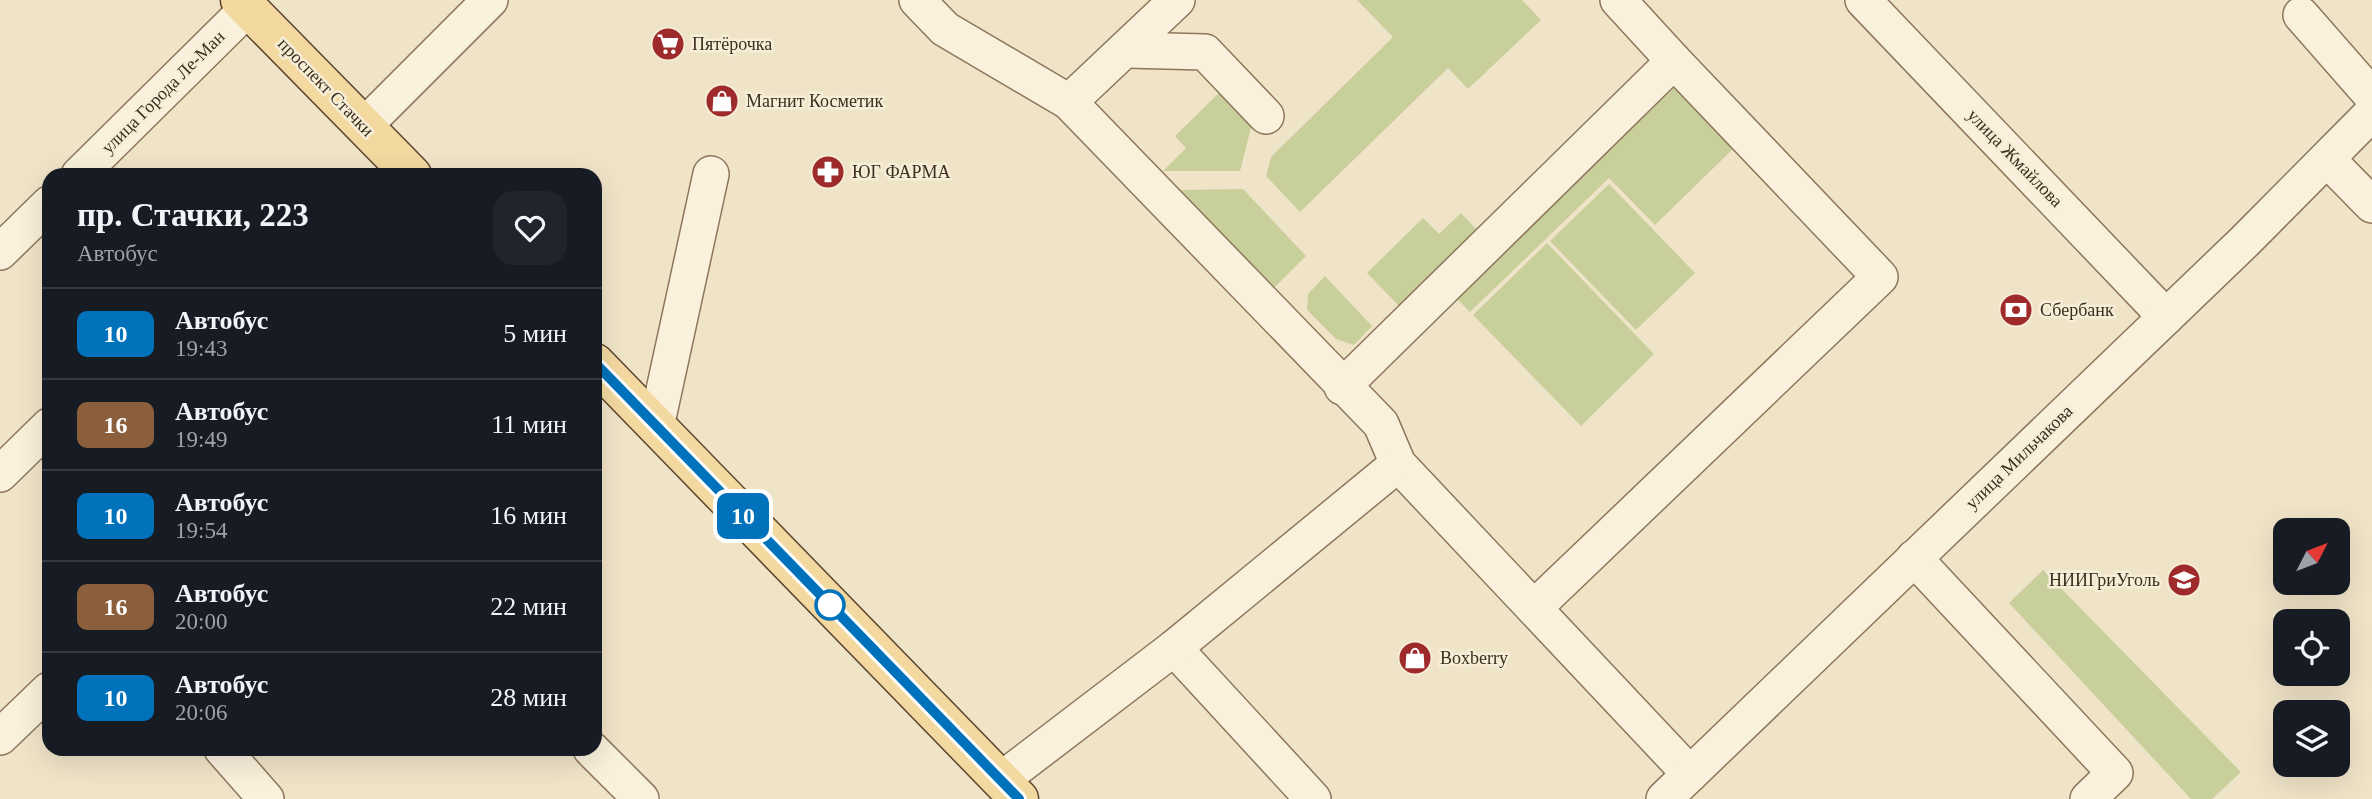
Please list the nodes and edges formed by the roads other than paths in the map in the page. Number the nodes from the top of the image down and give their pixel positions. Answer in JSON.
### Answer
{"nodes":[{"id":1,"x":491,"y":0,"type":"edge"},
{"id":2,"x":917,"y":0,"type":"edge"},
{"id":3,"x":1177,"y":0,"type":"edge"},
{"id":4,"x":1618,"y":0,"type":"edge"},
{"id":5,"x":1863,"y":0,"type":"edge"},
{"id":6,"x":244,"y":4,"type":"edge"},
{"id":7,"x":2301,"y":15,"type":"dead end"},
{"id":8,"x":1127,"y":50,"type":"junction"},
{"id":9,"x":1674,"y":61,"type":"junction"},
{"id":10,"x":2372,"y":96,"type":"edge"},
{"id":11,"x":1069,"y":102,"type":"junction"},
{"id":12,"x":2372,"y":113,"type":"edge"},
{"id":13,"x":1266,"y":116,"type":"dead end"},
{"id":14,"x":364,"y":126,"type":"junction"},
{"id":15,"x":2327,"y":159,"type":"junction"},
{"id":16,"x":86,"y":168,"type":"edge"},
{"id":17,"x":405,"y":168,"type":"edge"},
{"id":18,"x":710,"y":174,"type":"dead end"},
{"id":19,"x":2372,"y":205,"type":"edge"},
{"id":20,"x":42,"y":211,"type":"edge"},
{"id":21,"x":0,"y":252,"type":"edge"},
{"id":22,"x":2166,"y":317,"type":"junction"},
{"id":23,"x":602,"y":370,"type":"edge"},
{"id":24,"x":1342,"y":387,"type":"junction"},
{"id":25,"x":656,"y":427,"type":"junction"},
{"id":26,"x":42,"y":433,"type":"edge"},
{"id":27,"x":1398,"y":464,"type":"junction"},
{"id":28,"x":0,"y":474,"type":"edge"},
{"id":29,"x":1914,"y":558,"type":"junction"},
{"id":30,"x":1534,"y":608,"type":"junction"},
{"id":31,"x":1174,"y":648,"type":"junction"},
{"id":32,"x":42,"y":697,"type":"edge"},
{"id":33,"x":0,"y":737,"type":"edge"},
{"id":34,"x":228,"y":756,"type":"edge"},
{"id":35,"x":599,"y":756,"type":"edge"},
{"id":36,"x":1689,"y":774,"type":"junction"},
{"id":37,"x":1010,"y":790,"type":"edge"},
{"id":38,"x":266,"y":799,"type":"edge"},
{"id":39,"x":641,"y":799,"type":"edge"},
{"id":40,"x":1312,"y":799,"type":"edge"},
{"id":41,"x":1664,"y":799,"type":"edge"},
{"id":42,"x":2088,"y":799,"type":"edge"}],
"edges":[{"from":1,"to":14,"type":"street"},
{"from":2,"to":11,"type":"street"},
{"from":3,"to":8,"type":"street"},
{"from":4,"to":9,"type":"street"},
{"from":5,"to":22,"type":"street","name":"улица Жмайлова"},
{"from":6,"to":14,"type":"main road","name":"проспект Стачки"},
{"from":6,"to":16,"type":"street","name":"улица Города Ле-Ман"},
{"from":7,"to":10,"type":"street"},
{"from":8,"to":11,"type":"street"},
{"from":8,"to":13,"type":"street"},
{"from":9,"to":24,"type":"street"},
{"from":9,"to":30,"type":"street"},
{"from":11,"to":24,"type":"street"},
{"from":12,"to":15,"type":"street","name":"улица Мильчакова"},
{"from":14,"to":17,"type":"main road","name":"проспект Стачки"},
{"from":15,"to":19,"type":"street"},
{"from":15,"to":22,"type":"street","name":"улица Мильчакова"},
{"from":18,"to":25,"type":"street"},
{"from":20,"to":21,"type":"street"},
{"from":22,"to":29,"type":"street","name":"улица Мильчакова"},
{"from":23,"to":25,"type":"main road"},
{"from":24,"to":27,"type":"street"},
{"from":25,"to":37,"type":"main road"},
{"from":26,"to":28,"type":"street"},
{"from":27,"to":30,"type":"street"},
{"from":27,"to":31,"type":"street"},
{"from":29,"to":36,"type":"street","name":"улица Мильчакова"},
{"from":29,"to":42,"type":"street"},
{"from":30,"to":36,"type":"street"},
{"from":31,"to":37,"type":"street"},
{"from":31,"to":40,"type":"street"},
{"from":32,"to":33,"type":"street"},
{"from":34,"to":38,"type":"street"},
{"from":35,"to":39,"type":"street"},
{"from":36,"to":41,"type":"street","name":"улица Мильчакова"}]}
